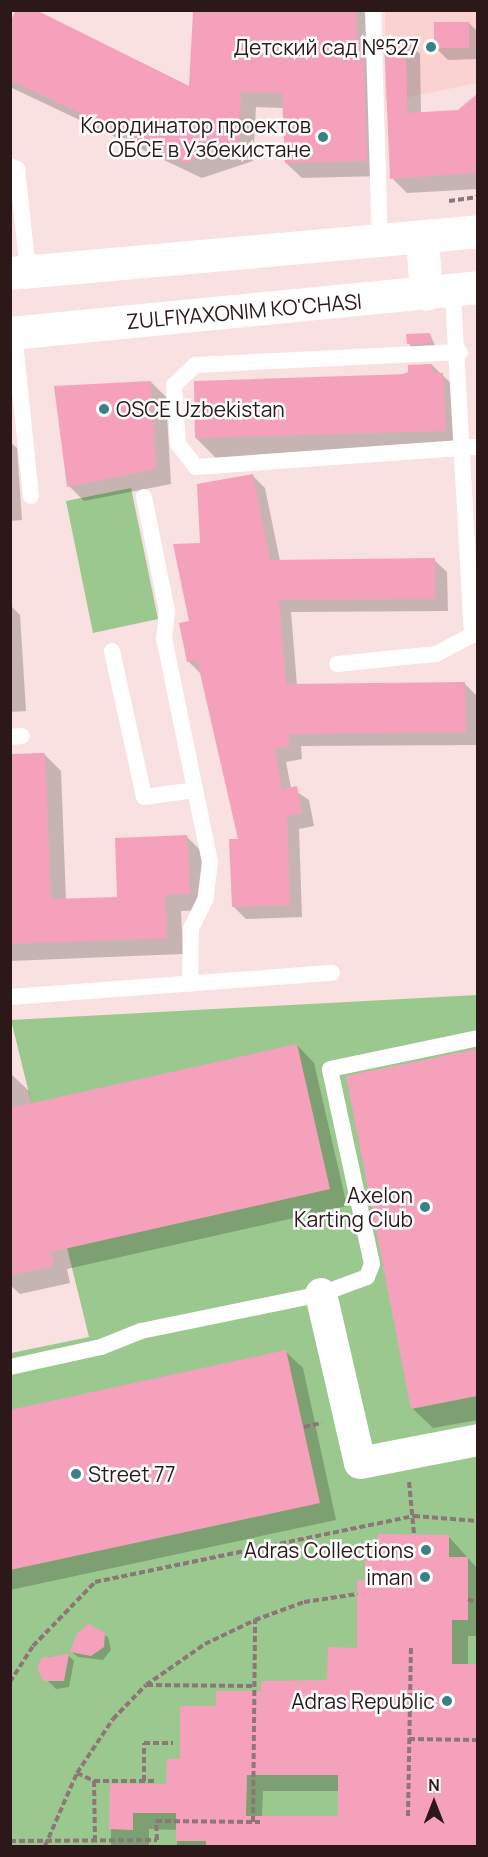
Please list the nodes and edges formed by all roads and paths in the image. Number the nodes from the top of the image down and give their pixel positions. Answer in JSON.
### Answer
{"nodes":[{"id":1,"x":373,"y":10,"type":"edge"},
{"id":2,"x":10,"y":166,"type":"edge"},
{"id":3,"x":477,"y":231,"type":"edge"},
{"id":4,"x":422,"y":238,"type":"junction"},
{"id":5,"x":380,"y":242,"type":"junction"},
{"id":6,"x":19,"y":272,"type":"edge"},
{"id":7,"x":452,"y":291,"type":"edge"},
{"id":8,"x":12,"y":333,"type":"edge"},
{"id":9,"x":460,"y":352,"type":"junction"},
{"id":10,"x":469,"y":448,"type":"edge"},
{"id":11,"x":31,"y":496,"type":"dead end"},
{"id":12,"x":144,"y":497,"type":"dead end"},
{"id":13,"x":112,"y":651,"type":"dead end"},
{"id":14,"x":337,"y":664,"type":"dead end"},
{"id":15,"x":195,"y":790,"type":"junction"},
{"id":16,"x":332,"y":973,"type":"dead end"},
{"id":17,"x":190,"y":984,"type":"junction"},
{"id":18,"x":10,"y":997,"type":"edge"},
{"id":19,"x":477,"y":1038,"type":"edge"},
{"id":20,"x":321,"y":1294,"type":"junction"},
{"id":21,"x":10,"y":1367,"type":"edge"},
{"id":22,"x":477,"y":1440,"type":"edge"},
{"id":23,"x":414,"y":1516,"type":"junction"},
{"id":24,"x":477,"y":1521,"type":"edge"},
{"id":25,"x":414,"y":1534,"type":"dead end"},
{"id":26,"x":357,"y":1594,"type":"dead end"},
{"id":27,"x":468,"y":1599,"type":"dead end"},
{"id":28,"x":477,"y":1603,"type":"edge"},
{"id":29,"x":255,"y":1620,"type":"junction"},
{"id":30,"x":411,"y":1648,"type":"dead end"},
{"id":31,"x":10,"y":1682,"type":"edge"},
{"id":32,"x":146,"y":1685,"type":"junction"},
{"id":33,"x":254,"y":1686,"type":"junction"},
{"id":34,"x":409,"y":1739,"type":"junction"},
{"id":35,"x":477,"y":1740,"type":"edge"},
{"id":36,"x":173,"y":1743,"type":"dead end"},
{"id":37,"x":77,"y":1773,"type":"junction"},
{"id":38,"x":94,"y":1781,"type":"junction"},
{"id":39,"x":144,"y":1781,"type":"junction"},
{"id":40,"x":157,"y":1781,"type":"dead end"},
{"id":41,"x":408,"y":1816,"type":"dead end"},
{"id":42,"x":253,"y":1822,"type":"junction"},
{"id":43,"x":260,"y":1822,"type":"dead end"},
{"id":44,"x":10,"y":1841,"type":"edge"},
{"id":45,"x":46,"y":1841,"type":"junction"},
{"id":46,"x":95,"y":1841,"type":"junction"},
{"id":47,"x":45,"y":1846,"type":"edge"}],
"edges":[{"from":1,"to":5,"type":"lane"},
{"from":2,"to":6,"type":"lane"},
{"from":3,"to":4,"type":"main road"},
{"from":4,"to":5,"type":"main road"},
{"from":4,"to":7,"type":"main road"},
{"from":5,"to":6,"type":"main road"},
{"from":7,"to":8,"type":"main road","name":"ZULFIYAXONIM KO'CHASI"},
{"from":7,"to":9,"type":"lane"},
{"from":8,"to":11,"type":"lane"},
{"from":9,"to":10,"type":"lane"},
{"from":9,"to":10,"type":"lane"},
{"from":10,"to":14,"type":"lane"},
{"from":12,"to":15,"type":"lane"},
{"from":13,"to":15,"type":"lane"},
{"from":15,"to":17,"type":"lane"},
{"from":16,"to":17,"type":"lane"},
{"from":17,"to":18,"type":"lane"},
{"from":19,"to":20,"type":"lane"},
{"from":20,"to":21,"type":"lane"},
{"from":20,"to":22,"type":"street"},
{"from":23,"to":24,"type":"path"},
{"from":23,"to":25,"type":"path"},
{"from":23,"to":31,"type":"path"},
{"from":26,"to":29,"type":"path"},
{"from":27,"to":28,"type":"path"},
{"from":29,"to":32,"type":"path"},
{"from":29,"to":33,"type":"path"},
{"from":30,"to":34,"type":"path"},
{"from":32,"to":33,"type":"path"},
{"from":32,"to":37,"type":"path"},
{"from":33,"to":42,"type":"path"},
{"from":34,"to":35,"type":"path"},
{"from":34,"to":41,"type":"path"},
{"from":36,"to":39,"type":"path"},
{"from":37,"to":38,"type":"path"},
{"from":37,"to":45,"type":"path"},
{"from":38,"to":39,"type":"path"},
{"from":38,"to":46,"type":"path"},
{"from":39,"to":40,"type":"path"},
{"from":42,"to":43,"type":"path"},
{"from":42,"to":46,"type":"path"},
{"from":44,"to":45,"type":"path"},
{"from":45,"to":46,"type":"path"},
{"from":45,"to":47,"type":"path"}]}
